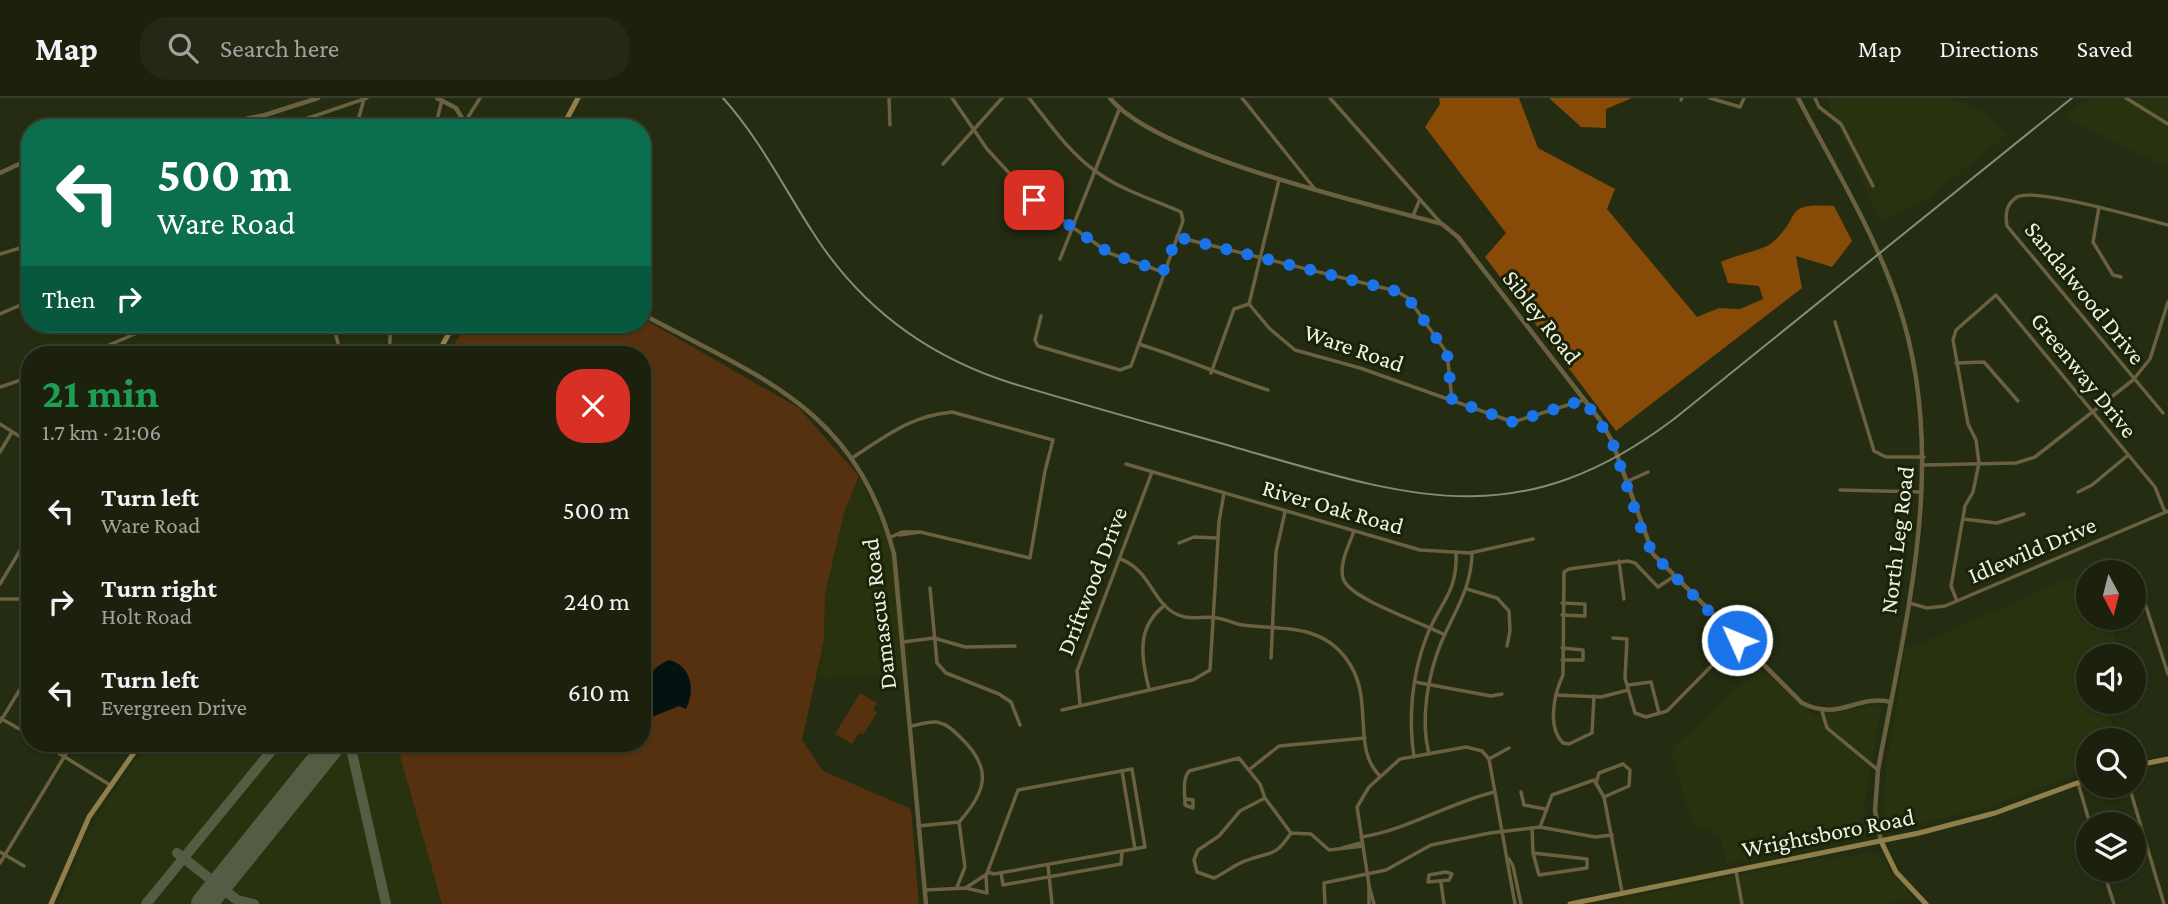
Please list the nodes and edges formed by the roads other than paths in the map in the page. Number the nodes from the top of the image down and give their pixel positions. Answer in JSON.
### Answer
{"nodes":[{"id":1,"x":318,"y":98,"type":"edge"},
{"id":2,"x":480,"y":98,"type":"edge"},
{"id":3,"x":578,"y":98,"type":"edge"},
{"id":4,"x":889,"y":98,"type":"edge"},
{"id":5,"x":953,"y":98,"type":"edge"},
{"id":6,"x":1002,"y":98,"type":"edge"},
{"id":7,"x":1029,"y":98,"type":"edge"},
{"id":8,"x":1110,"y":98,"type":"edge"},
{"id":9,"x":1242,"y":98,"type":"edge"},
{"id":10,"x":1330,"y":98,"type":"edge"},
{"id":11,"x":1710,"y":98,"type":"edge"},
{"id":12,"x":1744,"y":98,"type":"edge"},
{"id":13,"x":1798,"y":98,"type":"edge"},
{"id":14,"x":1815,"y":98,"type":"edge"},
{"id":15,"x":2126,"y":98,"type":"edge"},
{"id":16,"x":365,"y":99,"type":"edge"},
{"id":17,"x":440,"y":99,"type":"edge"},
{"id":18,"x":1119,"y":110,"type":"junction"},
{"id":19,"x":246,"y":119,"type":"edge"},
{"id":20,"x":306,"y":119,"type":"edge"},
{"id":21,"x":359,"y":119,"type":"edge"},
{"id":22,"x":437,"y":119,"type":"edge"},
{"id":23,"x":463,"y":119,"type":"edge"},
{"id":24,"x":467,"y":119,"type":"edge"},
{"id":25,"x":567,"y":119,"type":"edge"},
{"id":26,"x":2168,"y":124,"type":"edge"},
{"id":27,"x":890,"y":125,"type":"dead end"},
{"id":28,"x":975,"y":128,"type":"junction"},
{"id":29,"x":21,"y":163,"type":"edge"},
{"id":30,"x":943,"y":164,"type":"dead end"},
{"id":31,"x":1094,"y":171,"type":"junction"},
{"id":32,"x":0,"y":173,"type":"edge"},
{"id":33,"x":1280,"y":178,"type":"junction"},
{"id":34,"x":1873,"y":186,"type":"dead end"},
{"id":35,"x":1314,"y":188,"type":"junction"},
{"id":36,"x":1420,"y":199,"type":"junction"},
{"id":37,"x":2099,"y":207,"type":"junction"},
{"id":38,"x":1413,"y":216,"type":"junction"},
{"id":39,"x":1442,"y":224,"type":"junction"},
{"id":40,"x":2168,"y":225,"type":"edge"},
{"id":41,"x":1072,"y":229,"type":"junction"},
{"id":42,"x":1177,"y":237,"type":"junction"},
{"id":43,"x":21,"y":248,"type":"edge"},
{"id":44,"x":0,"y":254,"type":"edge"},
{"id":45,"x":1259,"y":257,"type":"junction"},
{"id":46,"x":1060,"y":259,"type":"dead end"},
{"id":47,"x":1163,"y":272,"type":"junction"},
{"id":48,"x":2121,"y":277,"type":"dead end"},
{"id":49,"x":2168,"y":302,"type":"edge"},
{"id":50,"x":1249,"y":304,"type":"junction"},
{"id":51,"x":21,"y":306,"type":"edge"},
{"id":52,"x":0,"y":314,"type":"edge"},
{"id":53,"x":1041,"y":316,"type":"dead end"},
{"id":54,"x":651,"y":319,"type":"edge"},
{"id":55,"x":1835,"y":322,"type":"dead end"},
{"id":56,"x":137,"y":333,"type":"edge"},
{"id":57,"x":112,"y":344,"type":"joint"},
{"id":58,"x":1139,"y":344,"type":"junction"},
{"id":59,"x":107,"y":346,"type":"edge"},
{"id":60,"x":1956,"y":363,"type":"junction"},
{"id":61,"x":1211,"y":373,"type":"junction"},
{"id":62,"x":21,"y":380,"type":"edge"},
{"id":63,"x":2133,"y":380,"type":"junction"},
{"id":64,"x":0,"y":387,"type":"edge"},
{"id":65,"x":1268,"y":390,"type":"dead end"},
{"id":66,"x":1452,"y":400,"type":"junction"},
{"id":67,"x":1584,"y":400,"type":"junction"},
{"id":68,"x":2018,"y":401,"type":"dead end"},
{"id":69,"x":2094,"y":411,"type":"junction"},
{"id":70,"x":2163,"y":413,"type":"dead end"},
{"id":71,"x":0,"y":424,"type":"edge"},
{"id":72,"x":12,"y":432,"type":"junction"},
{"id":73,"x":21,"y":438,"type":"edge"},
{"id":74,"x":0,"y":452,"type":"edge"},
{"id":75,"x":2128,"y":455,"type":"junction"},
{"id":76,"x":1924,"y":457,"type":"junction"},
{"id":77,"x":852,"y":458,"type":"junction"},
{"id":78,"x":1979,"y":463,"type":"junction"},
{"id":79,"x":1126,"y":464,"type":"dead end"},
{"id":80,"x":1924,"y":465,"type":"junction"},
{"id":81,"x":1152,"y":472,"type":"junction"},
{"id":82,"x":1648,"y":472,"type":"dead end"},
{"id":83,"x":1626,"y":482,"type":"junction"},
{"id":84,"x":1840,"y":490,"type":"dead end"},
{"id":85,"x":1923,"y":492,"type":"junction"},
{"id":86,"x":2078,"y":492,"type":"dead end"},
{"id":87,"x":1224,"y":493,"type":"junction"},
{"id":88,"x":2167,"y":511,"type":"edge"},
{"id":89,"x":1286,"y":512,"type":"junction"},
{"id":90,"x":2024,"y":514,"type":"dead end"},
{"id":91,"x":1963,"y":519,"type":"junction"},
{"id":92,"x":1354,"y":531,"type":"junction"},
{"id":93,"x":890,"y":538,"type":"junction"},
{"id":94,"x":1218,"y":538,"type":"junction"},
{"id":95,"x":1534,"y":539,"type":"dead end"},
{"id":96,"x":1179,"y":543,"type":"dead end"},
{"id":97,"x":21,"y":549,"type":"edge"},
{"id":98,"x":1456,"y":552,"type":"junction"},
{"id":99,"x":1472,"y":552,"type":"junction"},
{"id":100,"x":1120,"y":559,"type":"junction"},
{"id":101,"x":1619,"y":561,"type":"junction"},
{"id":102,"x":1673,"y":577,"type":"junction"},
{"id":103,"x":0,"y":584,"type":"edge"},
{"id":104,"x":929,"y":588,"type":"dead end"},
{"id":105,"x":1466,"y":589,"type":"junction"},
{"id":106,"x":0,"y":599,"type":"edge"},
{"id":107,"x":21,"y":599,"type":"edge"},
{"id":108,"x":1624,"y":599,"type":"dead end"},
{"id":109,"x":1957,"y":601,"type":"junction"},
{"id":110,"x":1562,"y":603,"type":"junction"},
{"id":111,"x":1909,"y":603,"type":"junction"},
{"id":112,"x":1165,"y":605,"type":"junction"},
{"id":113,"x":2146,"y":607,"type":"edge"},
{"id":114,"x":1562,"y":615,"type":"junction"},
{"id":115,"x":1215,"y":617,"type":"junction"},
{"id":116,"x":1272,"y":626,"type":"junction"},
{"id":117,"x":1431,"y":627,"type":"junction"},
{"id":118,"x":1445,"y":635,"type":"junction"},
{"id":119,"x":934,"y":638,"type":"junction"},
{"id":120,"x":1614,"y":638,"type":"dead end"},
{"id":121,"x":1737,"y":640,"type":"junction"},
{"id":122,"x":903,"y":642,"type":"junction"},
{"id":123,"x":1015,"y":646,"type":"dead end"},
{"id":124,"x":1507,"y":646,"type":"dead end"},
{"id":125,"x":1562,"y":648,"type":"junction"},
{"id":126,"x":1271,"y":658,"type":"dead end"},
{"id":127,"x":1562,"y":660,"type":"junction"},
{"id":128,"x":2168,"y":674,"type":"edge"},
{"id":129,"x":1415,"y":682,"type":"junction"},
{"id":130,"x":1430,"y":684,"type":"junction"},
{"id":131,"x":1628,"y":687,"type":"junction"},
{"id":132,"x":21,"y":688,"type":"edge"},
{"id":133,"x":1149,"y":689,"type":"junction"},
{"id":134,"x":1502,"y":694,"type":"dead end"},
{"id":135,"x":1556,"y":695,"type":"junction"},
{"id":136,"x":1594,"y":696,"type":"junction"},
{"id":137,"x":1891,"y":702,"type":"junction"},
{"id":138,"x":1081,"y":705,"type":"junction"},
{"id":139,"x":1062,"y":710,"type":"dead end"},
{"id":140,"x":1822,"y":711,"type":"junction"},
{"id":141,"x":1659,"y":713,"type":"junction"},
{"id":142,"x":1,"y":720,"type":"edge"},
{"id":143,"x":1020,"y":725,"type":"dead end"},
{"id":144,"x":909,"y":726,"type":"junction"},
{"id":145,"x":21,"y":730,"type":"edge"},
{"id":146,"x":1365,"y":738,"type":"junction"},
{"id":147,"x":1509,"y":748,"type":"dead end"},
{"id":148,"x":58,"y":752,"type":"edge"},
{"id":149,"x":67,"y":752,"type":"edge"},
{"id":150,"x":133,"y":752,"type":"edge"},
{"id":151,"x":1429,"y":754,"type":"junction"},
{"id":152,"x":65,"y":756,"type":"junction"},
{"id":153,"x":1414,"y":757,"type":"junction"},
{"id":154,"x":1489,"y":759,"type":"junction"},
{"id":155,"x":2168,"y":759,"type":"edge"},
{"id":156,"x":2146,"y":763,"type":"edge"},
{"id":157,"x":1250,"y":769,"type":"junction"},
{"id":158,"x":1878,"y":770,"type":"junction"},
{"id":159,"x":1122,"y":771,"type":"junction"},
{"id":160,"x":1380,"y":776,"type":"junction"},
{"id":161,"x":1595,"y":782,"type":"junction"},
{"id":162,"x":2076,"y":783,"type":"edge"},
{"id":163,"x":110,"y":785,"type":"junction"},
{"id":164,"x":1494,"y":792,"type":"junction"},
{"id":165,"x":1521,"y":792,"type":"dead end"},
{"id":166,"x":1604,"y":797,"type":"junction"},
{"id":167,"x":1265,"y":798,"type":"junction"},
{"id":168,"x":2133,"y":798,"type":"edge"},
{"id":169,"x":1185,"y":799,"type":"dead end"},
{"id":170,"x":1545,"y":808,"type":"junction"},
{"id":171,"x":959,"y":822,"type":"junction"},
{"id":172,"x":918,"y":826,"type":"junction"},
{"id":173,"x":1540,"y":827,"type":"junction"},
{"id":174,"x":1532,"y":828,"type":"junction"},
{"id":175,"x":1503,"y":831,"type":"junction"},
{"id":176,"x":1291,"y":833,"type":"junction"},
{"id":177,"x":1612,"y":835,"type":"junction"},
{"id":178,"x":1361,"y":837,"type":"junction"},
{"id":179,"x":1881,"y":841,"type":"junction"},
{"id":180,"x":1363,"y":844,"type":"junction"},
{"id":181,"x":1135,"y":849,"type":"junction"},
{"id":182,"x":1122,"y":852,"type":"junction"},
{"id":183,"x":1533,"y":853,"type":"junction"},
{"id":184,"x":2,"y":854,"type":"edge"},
{"id":185,"x":1509,"y":859,"type":"junction"},
{"id":186,"x":0,"y":863,"type":"edge"},
{"id":187,"x":1048,"y":865,"type":"junction"},
{"id":188,"x":24,"y":866,"type":"dead end"},
{"id":189,"x":1735,"y":869,"type":"junction"},
{"id":190,"x":988,"y":872,"type":"junction"},
{"id":191,"x":1001,"y":873,"type":"junction"},
{"id":192,"x":1367,"y":874,"type":"junction"},
{"id":193,"x":1049,"y":877,"type":"junction"},
{"id":194,"x":2107,"y":882,"type":"edge"},
{"id":195,"x":1441,"y":883,"type":"junction"},
{"id":196,"x":1369,"y":885,"type":"junction"},
{"id":197,"x":957,"y":887,"type":"junction"},
{"id":198,"x":966,"y":888,"type":"junction"},
{"id":199,"x":925,"y":890,"type":"junction"},
{"id":200,"x":1622,"y":892,"type":"junction"},
{"id":201,"x":51,"y":904,"type":"edge"},
{"id":202,"x":926,"y":904,"type":"edge"},
{"id":203,"x":1052,"y":904,"type":"edge"},
{"id":204,"x":1325,"y":904,"type":"edge"},
{"id":205,"x":1369,"y":904,"type":"edge"},
{"id":206,"x":1374,"y":904,"type":"edge"},
{"id":207,"x":1444,"y":904,"type":"edge"},
{"id":208,"x":1515,"y":904,"type":"edge"},
{"id":209,"x":1521,"y":904,"type":"edge"},
{"id":210,"x":1570,"y":904,"type":"edge"},
{"id":211,"x":1742,"y":904,"type":"edge"},
{"id":212,"x":1926,"y":904,"type":"edge"},
{"id":213,"x":2114,"y":904,"type":"edge"},
{"id":214,"x":2164,"y":904,"type":"edge"}],
"edges":[{"from":1,"to":19,"type":"street"},
{"from":2,"to":24,"type":"street"},
{"from":3,"to":25,"type":"main road"},
{"from":4,"to":27,"type":"street"},
{"from":5,"to":28,"type":"street"},
{"from":6,"to":28,"type":"street"},
{"from":7,"to":31,"type":"street"},
{"from":8,"to":18,"type":"street","name":"Sibley Road"},
{"from":9,"to":35,"type":"street"},
{"from":10,"to":36,"type":"street"},
{"from":11,"to":12,"type":"street"},
{"from":13,"to":76,"type":"street","name":"North Leg Road"},
{"from":14,"to":34,"type":"street"},
{"from":15,"to":26,"type":"street"},
{"from":16,"to":20,"type":"street"},
{"from":16,"to":21,"type":"street"},
{"from":17,"to":22,"type":"street"},
{"from":17,"to":23,"type":"street"},
{"from":18,"to":31,"type":"street"},
{"from":18,"to":33,"type":"street","name":"Sibley Road"},
{"from":28,"to":30,"type":"street"},
{"from":28,"to":41,"type":"street"},
{"from":29,"to":32,"type":"street"},
{"from":31,"to":41,"type":"street"},
{"from":31,"to":42,"type":"street"},
{"from":33,"to":35,"type":"street","name":"Sibley Road"},
{"from":33,"to":45,"type":"street"},
{"from":35,"to":38,"type":"street","name":"Sibley Road"},
{"from":36,"to":38,"type":"street"},
{"from":36,"to":39,"type":"street"},
{"from":37,"to":40,"type":"street"},
{"from":37,"to":48,"type":"street"},
{"from":37,"to":63,"type":"street","name":"Sandalwood Drive"},
{"from":38,"to":39,"type":"street","name":"Sibley Road"},
{"from":39,"to":67,"type":"street","name":"Sibley Road"},
{"from":41,"to":46,"type":"street"},
{"from":41,"to":47,"type":"street"},
{"from":42,"to":45,"type":"street"},
{"from":42,"to":47,"type":"street"},
{"from":43,"to":44,"type":"street"},
{"from":45,"to":50,"type":"street"},
{"from":45,"to":66,"type":"street"},
{"from":47,"to":58,"type":"street"},
{"from":49,"to":63,"type":"street"},
{"from":50,"to":61,"type":"street"},
{"from":50,"to":66,"type":"street","name":"Ware Road"},
{"from":51,"to":52,"type":"street"},
{"from":53,"to":58,"type":"street"},
{"from":54,"to":77,"type":"street","name":"Damascus Road"},
{"from":55,"to":76,"type":"street"},
{"from":56,"to":57,"type":"street"},
{"from":57,"to":59,"type":"street"},
{"from":58,"to":61,"type":"street"},
{"from":60,"to":68,"type":"street"},
{"from":60,"to":69,"type":"street","name":"Greenway Drive"},
{"from":60,"to":78,"type":"street"},
{"from":61,"to":65,"type":"street"},
{"from":62,"to":64,"type":"street"},
{"from":63,"to":69,"type":"street"},
{"from":63,"to":70,"type":"street","name":"Sandalwood Drive"},
{"from":66,"to":67,"type":"street","name":"Ware Road"},
{"from":67,"to":83,"type":"street","name":"Sibley Road"},
{"from":69,"to":75,"type":"street","name":"Greenway Drive"},
{"from":69,"to":78,"type":"street"},
{"from":71,"to":72,"type":"street"},
{"from":72,"to":73,"type":"street"},
{"from":72,"to":74,"type":"street"},
{"from":75,"to":86,"type":"street"},
{"from":75,"to":88,"type":"street","name":"Greenway Drive"},
{"from":76,"to":80,"type":"street","name":"North Leg Road"},
{"from":77,"to":93,"type":"street","name":"Damascus Road"},
{"from":77,"to":93,"type":"street"},
{"from":78,"to":80,"type":"street"},
{"from":78,"to":91,"type":"street"},
{"from":79,"to":81,"type":"street","name":"River Oak Road"},
{"from":80,"to":85,"type":"street","name":"North Leg Road"},
{"from":81,"to":87,"type":"street","name":"River Oak Road"},
{"from":81,"to":100,"type":"street","name":"Driftwood Drive"},
{"from":82,"to":83,"type":"street"},
{"from":83,"to":102,"type":"street","name":"Sibley Road"},
{"from":84,"to":85,"type":"street"},
{"from":85,"to":111,"type":"street","name":"North Leg Road"},
{"from":87,"to":89,"type":"street","name":"River Oak Road"},
{"from":87,"to":94,"type":"street"},
{"from":88,"to":109,"type":"street","name":"Idlewild Drive"},
{"from":89,"to":92,"type":"street","name":"River Oak Road"},
{"from":89,"to":116,"type":"street"},
{"from":90,"to":91,"type":"street"},
{"from":91,"to":109,"type":"street"},
{"from":92,"to":98,"type":"street","name":"River Oak Road"},
{"from":92,"to":117,"type":"street"},
{"from":93,"to":122,"type":"street","name":"Damascus Road"},
{"from":94,"to":96,"type":"street"},
{"from":94,"to":115,"type":"street"},
{"from":95,"to":99,"type":"street","name":"River Oak Road"},
{"from":97,"to":103,"type":"street"},
{"from":98,"to":99,"type":"street","name":"River Oak Road"},
{"from":98,"to":117,"type":"street"},
{"from":99,"to":105,"type":"street"},
{"from":100,"to":112,"type":"street"},
{"from":100,"to":138,"type":"street","name":"Driftwood Drive"},
{"from":101,"to":102,"type":"street"},
{"from":101,"to":108,"type":"street"},
{"from":101,"to":110,"type":"street"},
{"from":102,"to":121,"type":"street","name":"Sibley Road"},
{"from":104,"to":119,"type":"street"},
{"from":105,"to":118,"type":"street"},
{"from":105,"to":124,"type":"street"},
{"from":106,"to":107,"type":"street"},
{"from":109,"to":111,"type":"street","name":"Idlewild Drive"},
{"from":110,"to":114,"type":"street"},
{"from":110,"to":114,"type":"street"},
{"from":111,"to":137,"type":"street","name":"North Leg Road"},
{"from":112,"to":115,"type":"street"},
{"from":112,"to":133,"type":"street"},
{"from":113,"to":128,"type":"street"},
{"from":114,"to":125,"type":"street"},
{"from":115,"to":116,"type":"street"},
{"from":115,"to":133,"type":"street"},
{"from":116,"to":126,"type":"street"},
{"from":116,"to":146,"type":"street"},
{"from":117,"to":118,"type":"street"},
{"from":117,"to":129,"type":"street"},
{"from":118,"to":130,"type":"street"},
{"from":119,"to":122,"type":"street"},
{"from":119,"to":123,"type":"street"},
{"from":119,"to":143,"type":"street"},
{"from":120,"to":131,"type":"street"},
{"from":121,"to":140,"type":"street","name":"Sibley Road"},
{"from":121,"to":141,"type":"street"},
{"from":122,"to":144,"type":"street","name":"Damascus Road"},
{"from":125,"to":127,"type":"street"},
{"from":125,"to":127,"type":"street"},
{"from":127,"to":135,"type":"street"},
{"from":129,"to":130,"type":"street"},
{"from":129,"to":153,"type":"street"},
{"from":130,"to":134,"type":"street"},
{"from":130,"to":151,"type":"street"},
{"from":131,"to":136,"type":"street"},
{"from":131,"to":141,"type":"street"},
{"from":131,"to":141,"type":"street"},
{"from":132,"to":142,"type":"street"},
{"from":133,"to":138,"type":"street"},
{"from":135,"to":136,"type":"street"},
{"from":135,"to":136,"type":"street"},
{"from":137,"to":140,"type":"street"},
{"from":137,"to":158,"type":"street","name":"North Leg Road"},
{"from":138,"to":139,"type":"street"},
{"from":140,"to":158,"type":"street","name":"Sibley Road"},
{"from":142,"to":145,"type":"street"},
{"from":144,"to":171,"type":"street"},
{"from":144,"to":172,"type":"street","name":"Damascus Road"},
{"from":146,"to":157,"type":"street"},
{"from":146,"to":160,"type":"street"},
{"from":147,"to":154,"type":"street"},
{"from":148,"to":152,"type":"street"},
{"from":149,"to":152,"type":"street"},
{"from":150,"to":163,"type":"main road"},
{"from":151,"to":153,"type":"street"},
{"from":151,"to":154,"type":"street"},
{"from":152,"to":163,"type":"street"},
{"from":152,"to":184,"type":"street"},
{"from":153,"to":160,"type":"street"},
{"from":154,"to":164,"type":"street"},
{"from":155,"to":156,"type":"main road"},
{"from":157,"to":167,"type":"street"},
{"from":157,"to":169,"type":"street"},
{"from":158,"to":179,"type":"street","name":"North Leg Road"},
{"from":159,"to":181,"type":"street"},
{"from":159,"to":181,"type":"street"},
{"from":159,"to":190,"type":"street"},
{"from":160,"to":178,"type":"street"},
{"from":161,"to":166,"type":"street"},
{"from":161,"to":166,"type":"street"},
{"from":161,"to":170,"type":"street"},
{"from":162,"to":179,"type":"main road","name":"Wrightsboro Road"},
{"from":163,"to":201,"type":"main road"},
{"from":164,"to":175,"type":"street"},
{"from":164,"to":178,"type":"street"},
{"from":165,"to":170,"type":"street"},
{"from":166,"to":177,"type":"street"},
{"from":167,"to":176,"type":"street"},
{"from":167,"to":176,"type":"street"},
{"from":168,"to":214,"type":"street"},
{"from":170,"to":173,"type":"street"},
{"from":171,"to":172,"type":"street"},
{"from":171,"to":197,"type":"street"},
{"from":172,"to":199,"type":"street","name":"Damascus Road"},
{"from":173,"to":174,"type":"street"},
{"from":173,"to":177,"type":"street"},
{"from":174,"to":175,"type":"street"},
{"from":174,"to":183,"type":"street"},
{"from":175,"to":185,"type":"street"},
{"from":175,"to":192,"type":"street"},
{"from":176,"to":180,"type":"street"},
{"from":177,"to":200,"type":"street"},
{"from":178,"to":180,"type":"street"},
{"from":179,"to":189,"type":"main road","name":"Wrightsboro Road"},
{"from":179,"to":212,"type":"main road"},
{"from":180,"to":192,"type":"street"},
{"from":181,"to":182,"type":"street"},
{"from":182,"to":187,"type":"street"},
{"from":182,"to":193,"type":"street"},
{"from":183,"to":183,"type":"street"},
{"from":184,"to":186,"type":"street"},
{"from":184,"to":188,"type":"street"},
{"from":185,"to":208,"type":"street"},
{"from":185,"to":209,"type":"street"},
{"from":187,"to":191,"type":"street"},
{"from":187,"to":193,"type":"street"},
{"from":189,"to":200,"type":"main road","name":"Wrightsboro Road"},
{"from":189,"to":211,"type":"street"},
{"from":190,"to":191,"type":"street"},
{"from":190,"to":198,"type":"street"},
{"from":190,"to":198,"type":"street"},
{"from":191,"to":193,"type":"street"},
{"from":192,"to":196,"type":"street"},
{"from":192,"to":204,"type":"street"},
{"from":193,"to":203,"type":"street"},
{"from":194,"to":213,"type":"street"},
{"from":195,"to":195,"type":"street"},
{"from":195,"to":207,"type":"street"},
{"from":196,"to":205,"type":"street"},
{"from":196,"to":206,"type":"street"},
{"from":197,"to":198,"type":"street"},
{"from":197,"to":199,"type":"street"},
{"from":199,"to":202,"type":"street","name":"Damascus Road"},
{"from":200,"to":210,"type":"main road","name":"Wrightsboro Road"}]}
